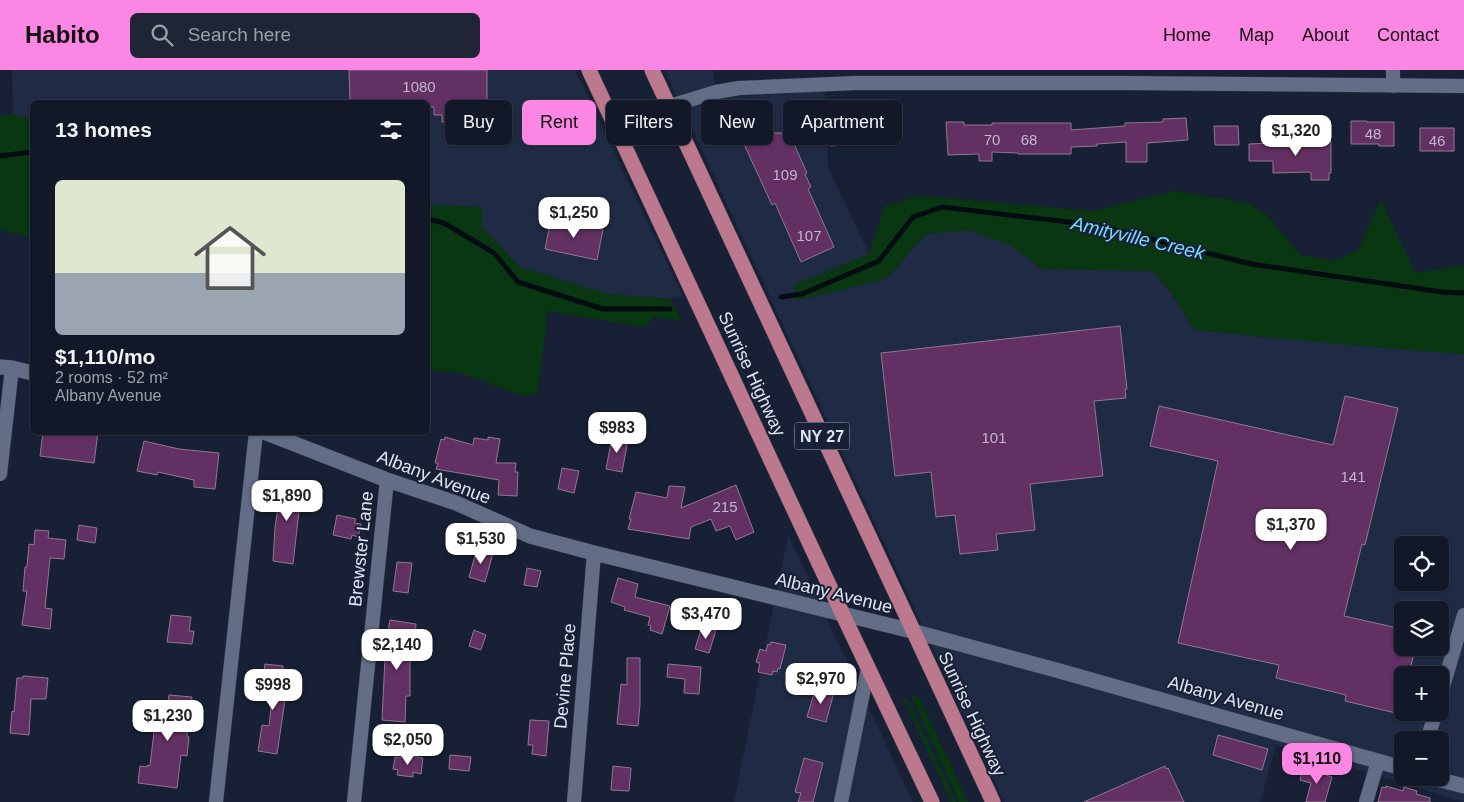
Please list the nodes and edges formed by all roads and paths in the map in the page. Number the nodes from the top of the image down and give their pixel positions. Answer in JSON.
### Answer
{"nodes":[{"id":1,"x":589,"y":70,"type":"edge"},
{"id":2,"x":652,"y":70,"type":"edge"},
{"id":3,"x":1393,"y":70,"type":"edge"},
{"id":4,"x":856,"y":77,"type":"edge"},
{"id":5,"x":1124,"y":77,"type":"edge"},
{"id":6,"x":1393,"y":86,"type":"junction"},
{"id":7,"x":1464,"y":86,"type":"edge"},
{"id":8,"x":667,"y":100,"type":"edge"},
{"id":9,"x":690,"y":100,"type":"edge"},
{"id":10,"x":688,"y":145,"type":"edge"},
{"id":11,"x":6,"y":368,"type":"edge"},
{"id":12,"x":30,"y":373,"type":"edge"},
{"id":13,"x":256,"y":435,"type":"edge"},
{"id":14,"x":272,"y":435,"type":"edge"},
{"id":15,"x":0,"y":474,"type":"edge"},
{"id":16,"x":387,"y":480,"type":"junction"},
{"id":17,"x":594,"y":553,"type":"junction"},
{"id":18,"x":843,"y":615,"type":"junction"},
{"id":19,"x":1464,"y":615,"type":"edge"},
{"id":20,"x":912,"y":631,"type":"junction"},
{"id":21,"x":1449,"y":666,"type":"edge"},
{"id":22,"x":868,"y":668,"type":"junction"},
{"id":23,"x":1378,"y":761,"type":"junction"},
{"id":24,"x":1394,"y":766,"type":"edge"},
{"id":25,"x":1449,"y":782,"type":"edge"},
{"id":26,"x":1464,"y":786,"type":"edge"},
{"id":27,"x":216,"y":802,"type":"edge"},
{"id":28,"x":354,"y":802,"type":"edge"},
{"id":29,"x":574,"y":802,"type":"edge"},
{"id":30,"x":841,"y":802,"type":"edge"},
{"id":31,"x":932,"y":802,"type":"edge"},
{"id":32,"x":993,"y":802,"type":"edge"},
{"id":33,"x":1366,"y":802,"type":"edge"}],
"edges":[{"from":1,"to":18,"type":"highway","name":"Sunrise Highway","number":"NY 27"},
{"from":2,"to":8,"type":"highway","name":"Sunrise Highway","number":"NY 27"},
{"from":3,"to":6,"type":"street"},
{"from":4,"to":5,"type":"street"},
{"from":4,"to":9,"type":"street"},
{"from":5,"to":6,"type":"street"},
{"from":6,"to":7,"type":"street"},
{"from":10,"to":20,"type":"highway","name":"Sunrise Highway","number":"NY 27"},
{"from":11,"to":12,"type":"street"},
{"from":11,"to":15,"type":"street"},
{"from":13,"to":27,"type":"street"},
{"from":14,"to":16,"type":"street","name":"Albany Avenue"},
{"from":16,"to":17,"type":"street","name":"Albany Avenue"},
{"from":16,"to":28,"type":"street","name":"Brewster Lane"},
{"from":17,"to":18,"type":"street","name":"Albany Avenue"},
{"from":17,"to":29,"type":"street","name":"Devine Place"},
{"from":18,"to":20,"type":"street","name":"Albany Avenue"},
{"from":18,"to":22,"type":"highway","name":"Sunrise Highway","number":"NY 27"},
{"from":19,"to":21,"type":"street"},
{"from":20,"to":23,"type":"street","name":"Albany Avenue"},
{"from":20,"to":32,"type":"highway","name":"Sunrise Highway","number":"NY 27"},
{"from":22,"to":30,"type":"street"},
{"from":22,"to":31,"type":"highway","name":"Sunrise Highway","number":"NY 27"},
{"from":23,"to":24,"type":"street","name":"Albany Avenue"},
{"from":23,"to":33,"type":"street"},
{"from":25,"to":26,"type":"street"}]}
